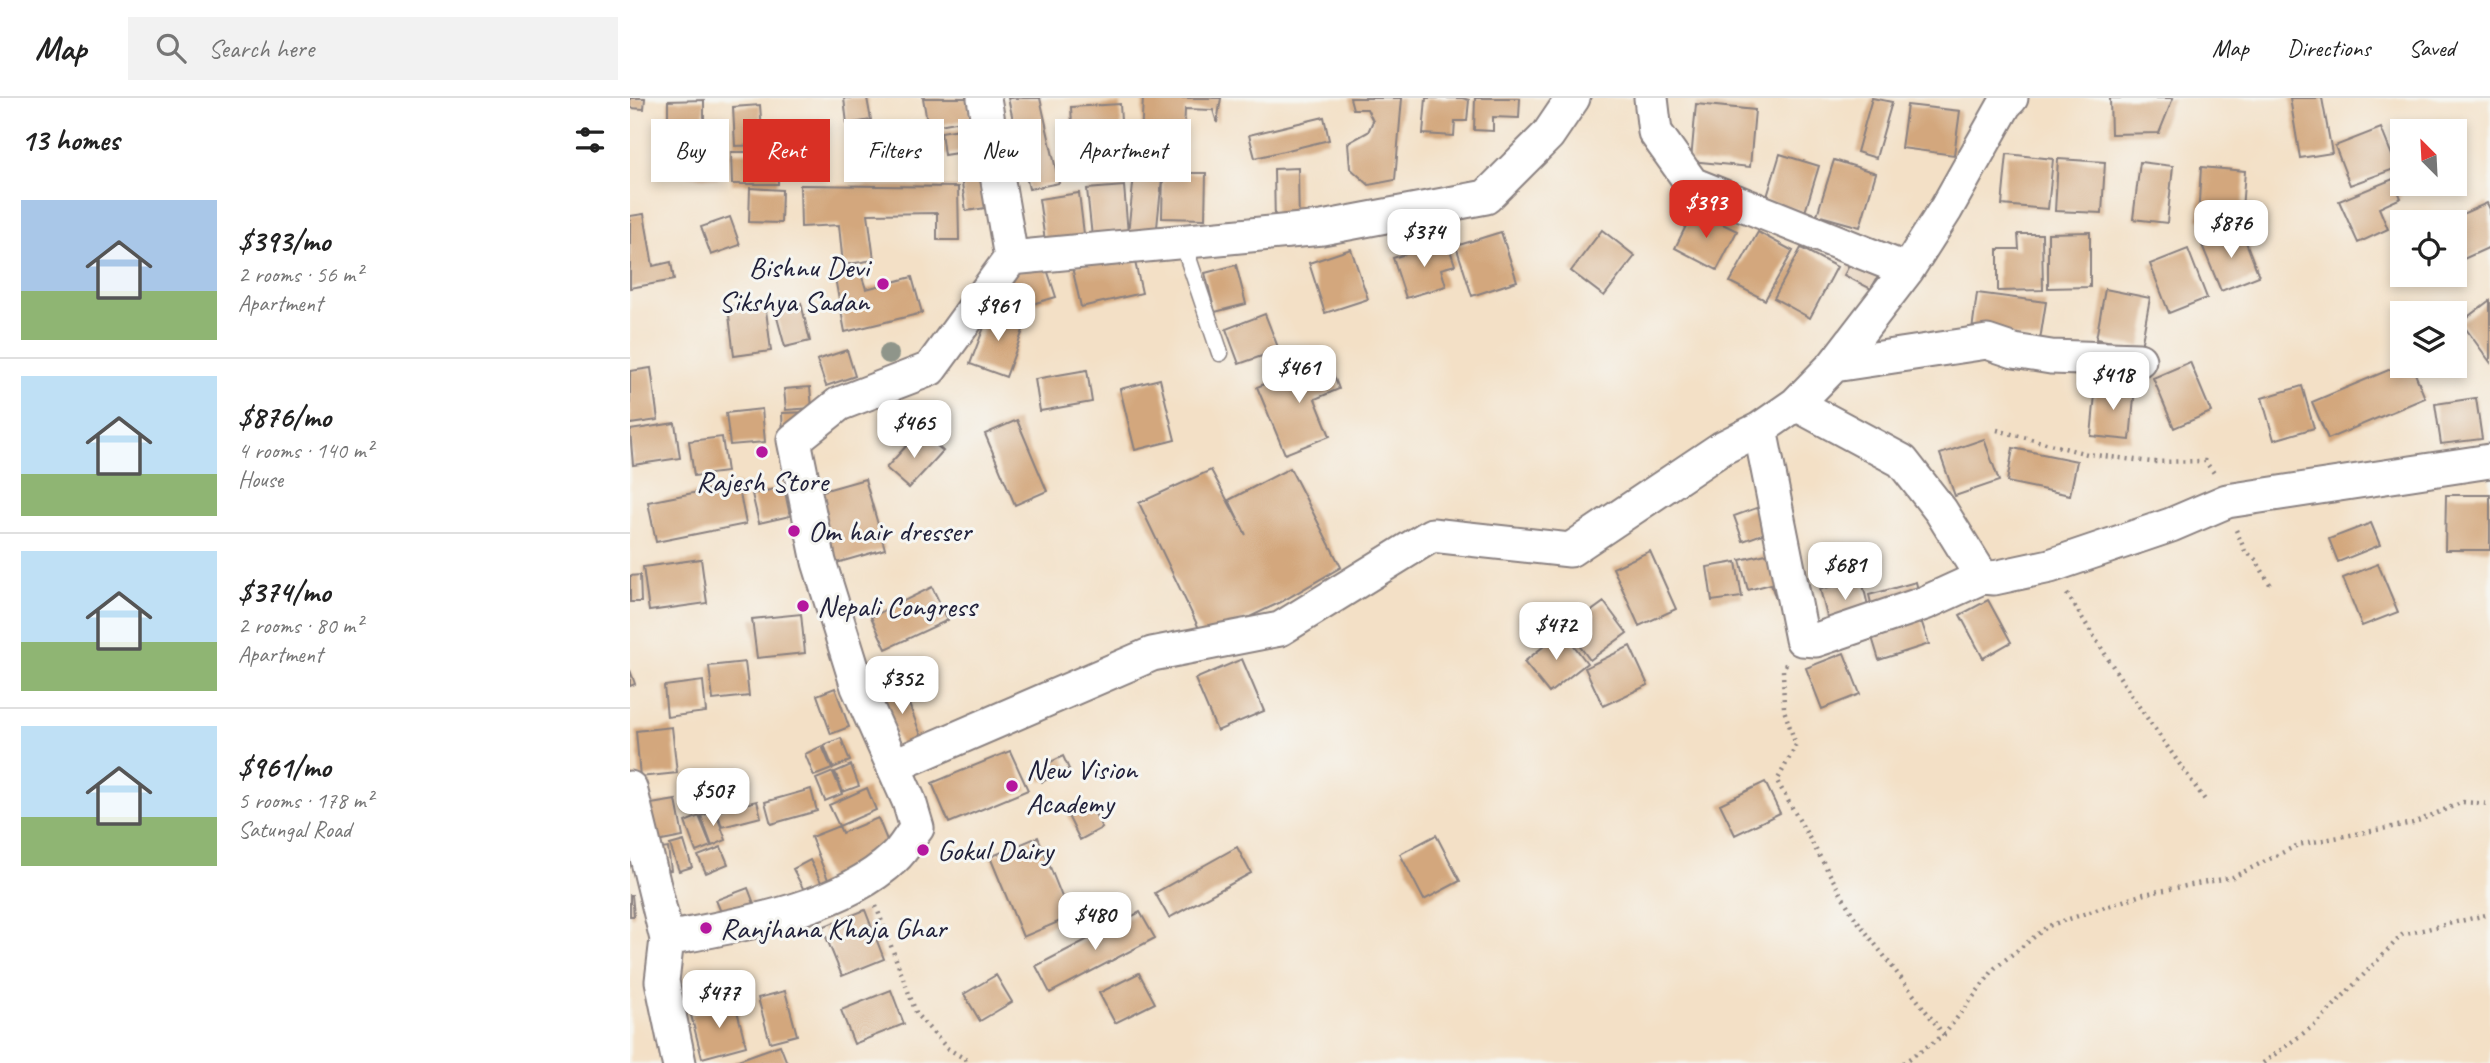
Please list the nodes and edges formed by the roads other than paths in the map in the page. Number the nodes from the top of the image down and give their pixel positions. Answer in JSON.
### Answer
{"nodes":[{"id":1,"x":984,"y":98,"type":"edge"},
{"id":2,"x":1573,"y":98,"type":"edge"},
{"id":3,"x":1651,"y":98,"type":"edge"},
{"id":4,"x":2011,"y":98,"type":"edge"},
{"id":5,"x":1183,"y":243,"type":"junction"},
{"id":6,"x":1011,"y":258,"type":"junction"},
{"id":7,"x":1907,"y":270,"type":"junction"},
{"id":8,"x":1220,"y":353,"type":"dead end"},
{"id":9,"x":2139,"y":360,"type":"dead end"},
{"id":10,"x":1834,"y":365,"type":"junction"},
{"id":11,"x":1796,"y":404,"type":"junction"},
{"id":12,"x":1760,"y":429,"type":"junction"},
{"id":13,"x":2490,"y":461,"type":"edge"},
{"id":14,"x":1982,"y":577,"type":"junction"},
{"id":15,"x":893,"y":766,"type":"junction"},
{"id":16,"x":630,"y":788,"type":"edge"},
{"id":17,"x":667,"y":939,"type":"junction"},
{"id":18,"x":680,"y":1063,"type":"edge"}],
"edges":[{"from":1,"to":6,"type":"street"},
{"from":2,"to":5,"type":"street"},
{"from":3,"to":7,"type":"street"},
{"from":4,"to":7,"type":"street"},
{"from":5,"to":6,"type":"street"},
{"from":5,"to":8,"type":"lane"},
{"from":6,"to":15,"type":"street"},
{"from":7,"to":10,"type":"street"},
{"from":9,"to":10,"type":"street"},
{"from":10,"to":11,"type":"street"},
{"from":11,"to":12,"type":"street"},
{"from":11,"to":14,"type":"street"},
{"from":12,"to":14,"type":"street"},
{"from":12,"to":15,"type":"street"},
{"from":13,"to":14,"type":"street"},
{"from":15,"to":17,"type":"street"},
{"from":16,"to":17,"type":"street"},
{"from":17,"to":18,"type":"street"}]}
